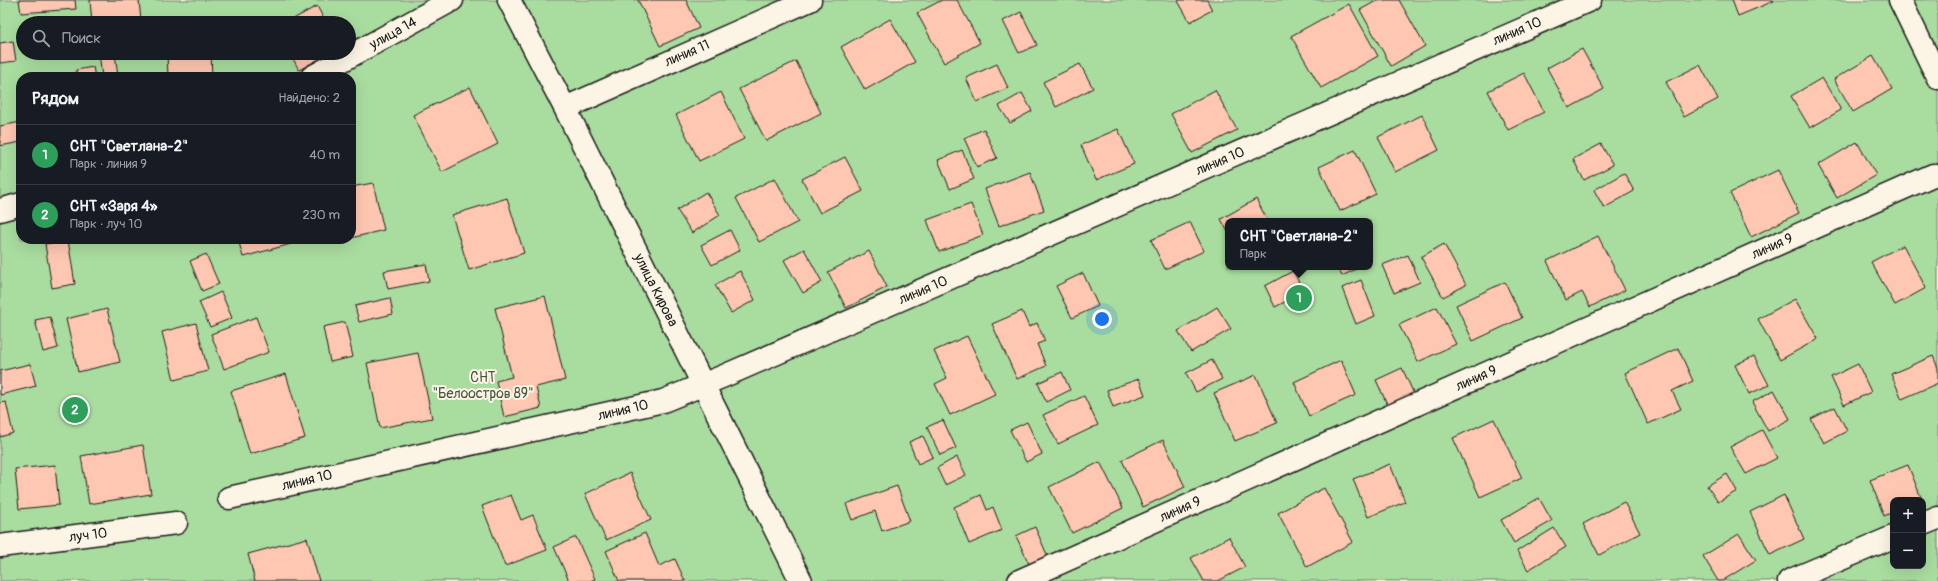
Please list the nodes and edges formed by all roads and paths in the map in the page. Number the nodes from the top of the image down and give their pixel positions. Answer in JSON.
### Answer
{"nodes":[{"id":1,"x":452,"y":0,"type":"edge"},
{"id":2,"x":509,"y":0,"type":"edge"},
{"id":3,"x":810,"y":0,"type":"edge"},
{"id":4,"x":1590,"y":0,"type":"edge"},
{"id":5,"x":1900,"y":0,"type":"edge"},
{"id":6,"x":1928,"y":37,"type":"edge"},
{"id":7,"x":356,"y":53,"type":"edge"},
{"id":8,"x":343,"y":60,"type":"edge"},
{"id":9,"x":321,"y":72,"type":"edge"},
{"id":10,"x":1938,"y":78,"type":"edge"},
{"id":11,"x":565,"y":108,"type":"junction"},
{"id":12,"x":1933,"y":175,"type":"dead end"},
{"id":13,"x":16,"y":205,"type":"edge"},
{"id":14,"x":0,"y":210,"type":"edge"},
{"id":15,"x":703,"y":385,"type":"junction"},
{"id":16,"x":229,"y":498,"type":"dead end"},
{"id":17,"x":1938,"y":518,"type":"edge"},
{"id":18,"x":176,"y":523,"type":"dead end"},
{"id":19,"x":1926,"y":523,"type":"edge"},
{"id":20,"x":1890,"y":538,"type":"edge"},
{"id":21,"x":0,"y":546,"type":"edge"},
{"id":22,"x":801,"y":581,"type":"edge"},
{"id":23,"x":1019,"y":581,"type":"edge"},
{"id":24,"x":1789,"y":581,"type":"edge"}],
"edges":[{"from":1,"to":7,"type":"street","name":"улица 14"},
{"from":2,"to":11,"type":"street","name":"улица Кирова"},
{"from":3,"to":11,"type":"street","name":"линия 11"},
{"from":4,"to":15,"type":"street","name":"линия 10"},
{"from":5,"to":6,"type":"street"},
{"from":6,"to":10,"type":"street"},
{"from":8,"to":9,"type":"street","name":"улица 14"},
{"from":11,"to":15,"type":"street","name":"улица Кирова"},
{"from":12,"to":23,"type":"street","name":"линия 9"},
{"from":13,"to":14,"type":"street"},
{"from":15,"to":16,"type":"street","name":"линия 10"},
{"from":15,"to":22,"type":"street","name":"улица Кирова"},
{"from":17,"to":19,"type":"street"},
{"from":18,"to":21,"type":"street","name":"луч 10"},
{"from":20,"to":24,"type":"street"}]}
